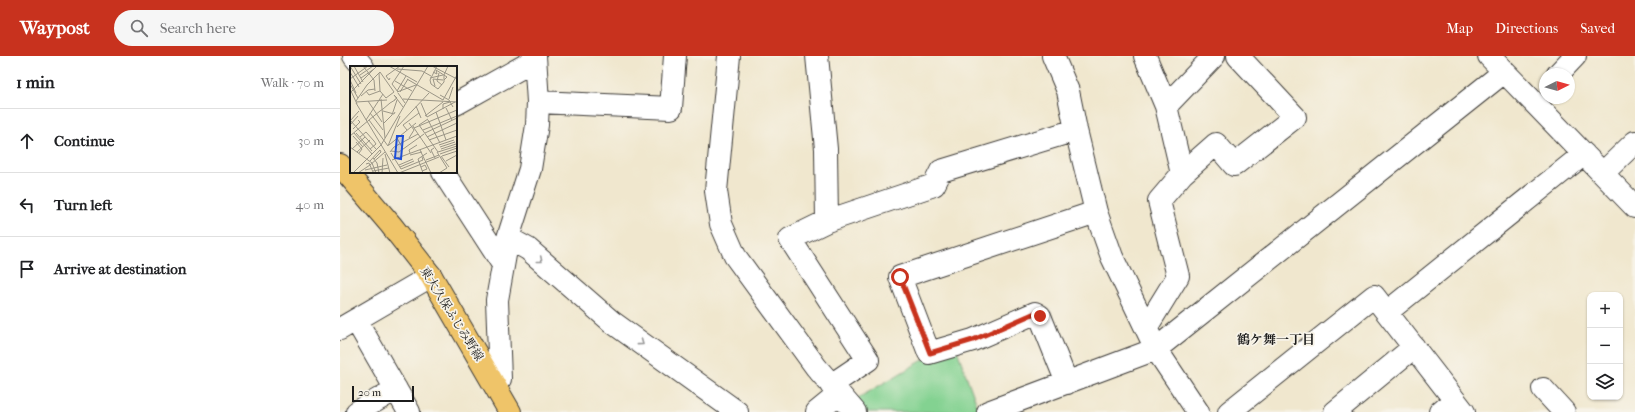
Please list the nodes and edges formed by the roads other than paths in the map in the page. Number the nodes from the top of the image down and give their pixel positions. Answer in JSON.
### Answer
{"nodes":[{"id":1,"x":346,"y":56,"type":"edge"},
{"id":2,"x":354,"y":56,"type":"edge"},
{"id":3,"x":675,"y":56,"type":"edge"},
{"id":4,"x":729,"y":56,"type":"edge"},
{"id":5,"x":817,"y":56,"type":"edge"},
{"id":6,"x":1053,"y":56,"type":"edge"},
{"id":7,"x":1145,"y":56,"type":"edge"},
{"id":8,"x":1214,"y":56,"type":"edge"},
{"id":9,"x":1238,"y":56,"type":"edge"},
{"id":10,"x":1489,"y":56,"type":"edge"},
{"id":11,"x":1575,"y":56,"type":"edge"},
{"id":12,"x":535,"y":58,"type":"edge"},
{"id":13,"x":362,"y":66,"type":"edge"},
{"id":14,"x":340,"y":68,"type":"edge"},
{"id":15,"x":1564,"y":68,"type":"edge"},
{"id":16,"x":1504,"y":72,"type":"junction"},
{"id":17,"x":1539,"y":95,"type":"edge"},
{"id":18,"x":538,"y":102,"type":"junction"},
{"id":19,"x":457,"y":103,"type":"edge"},
{"id":20,"x":1546,"y":104,"type":"edge"},
{"id":21,"x":1166,"y":106,"type":"junction"},
{"id":22,"x":1076,"y":130,"type":"junction"},
{"id":23,"x":1635,"y":142,"type":"edge"},
{"id":24,"x":1584,"y":154,"type":"junction"},
{"id":25,"x":340,"y":165,"type":"edge"},
{"id":26,"x":444,"y":173,"type":"edge"},
{"id":27,"x":1602,"y":173,"type":"junction"},
{"id":28,"x":1182,"y":174,"type":"junction"},
{"id":29,"x":1635,"y":207,"type":"edge"},
{"id":30,"x":1096,"y":212,"type":"junction"},
{"id":31,"x":827,"y":221,"type":"junction"},
{"id":32,"x":508,"y":238,"type":"junction"},
{"id":33,"x":502,"y":263,"type":"junction"},
{"id":34,"x":431,"y":276,"type":"junction"},
{"id":35,"x":1387,"y":312,"type":"junction"},
{"id":36,"x":348,"y":325,"type":"edge"},
{"id":37,"x":1146,"y":328,"type":"junction"},
{"id":38,"x":1414,"y":347,"type":"junction"},
{"id":39,"x":1156,"y":349,"type":"junction"},
{"id":40,"x":1067,"y":383,"type":"junction"},
{"id":41,"x":494,"y":384,"type":"junction"},
{"id":42,"x":396,"y":389,"type":"junction"},
{"id":43,"x":835,"y":389,"type":"junction"},
{"id":44,"x":1543,"y":389,"type":"dead end"},
{"id":45,"x":1453,"y":408,"type":"edge"},
{"id":46,"x":357,"y":412,"type":"edge"},
{"id":47,"x":409,"y":412,"type":"edge"},
{"id":48,"x":510,"y":412,"type":"edge"},
{"id":49,"x":737,"y":412,"type":"edge"},
{"id":50,"x":817,"y":412,"type":"edge"},
{"id":51,"x":855,"y":412,"type":"edge"},
{"id":52,"x":988,"y":412,"type":"edge"},
{"id":53,"x":1198,"y":412,"type":"edge"},
{"id":54,"x":1229,"y":412,"type":"edge"},
{"id":55,"x":1335,"y":412,"type":"edge"},
{"id":56,"x":1564,"y":412,"type":"edge"}],
"edges":[{"from":1,"to":14,"type":"street"},
{"from":2,"to":13,"type":"street"},
{"from":3,"to":18,"type":"street"},
{"from":4,"to":43,"type":"street"},
{"from":5,"to":31,"type":"street"},
{"from":6,"to":22,"type":"street"},
{"from":7,"to":21,"type":"street"},
{"from":8,"to":21,"type":"street"},
{"from":9,"to":28,"type":"street"},
{"from":10,"to":16,"type":"street"},
{"from":11,"to":15,"type":"street"},
{"from":12,"to":18,"type":"street"},
{"from":12,"to":19,"type":"street"},
{"from":16,"to":17,"type":"street"},
{"from":16,"to":39,"type":"street"},
{"from":18,"to":32,"type":"street"},
{"from":20,"to":24,"type":"street"},
{"from":21,"to":28,"type":"street"},
{"from":22,"to":30,"type":"street"},
{"from":22,"to":31,"type":"street"},
{"from":23,"to":27,"type":"street"},
{"from":24,"to":27,"type":"street"},
{"from":24,"to":35,"type":"street"},
{"from":25,"to":34,"type":"main road","name":"東大久保ふじみ野線"},
{"from":26,"to":33,"type":"street"},
{"from":27,"to":29,"type":"street"},
{"from":28,"to":37,"type":"street"},
{"from":30,"to":37,"type":"street"},
{"from":30,"to":40,"type":"street"},
{"from":31,"to":43,"type":"street"},
{"from":32,"to":33,"type":"street"},
{"from":32,"to":49,"type":"street","one_way":true},
{"from":33,"to":41,"type":"street"},
{"from":34,"to":36,"type":"street"},
{"from":34,"to":41,"type":"main road","name":"東大久保ふじみ野線"},
{"from":35,"to":38,"type":"street"},
{"from":35,"to":54,"type":"street"},
{"from":36,"to":42,"type":"street"},
{"from":37,"to":39,"type":"street"},
{"from":38,"to":45,"type":"street"},
{"from":38,"to":55,"type":"street"},
{"from":39,"to":40,"type":"street"},
{"from":39,"to":53,"type":"street"},
{"from":40,"to":52,"type":"street"},
{"from":41,"to":48,"type":"main road","name":"東大久保ふじみ野線"},
{"from":42,"to":46,"type":"street"},
{"from":42,"to":47,"type":"street"},
{"from":43,"to":50,"type":"street"},
{"from":43,"to":51,"type":"street"},
{"from":44,"to":56,"type":"street"}]}
